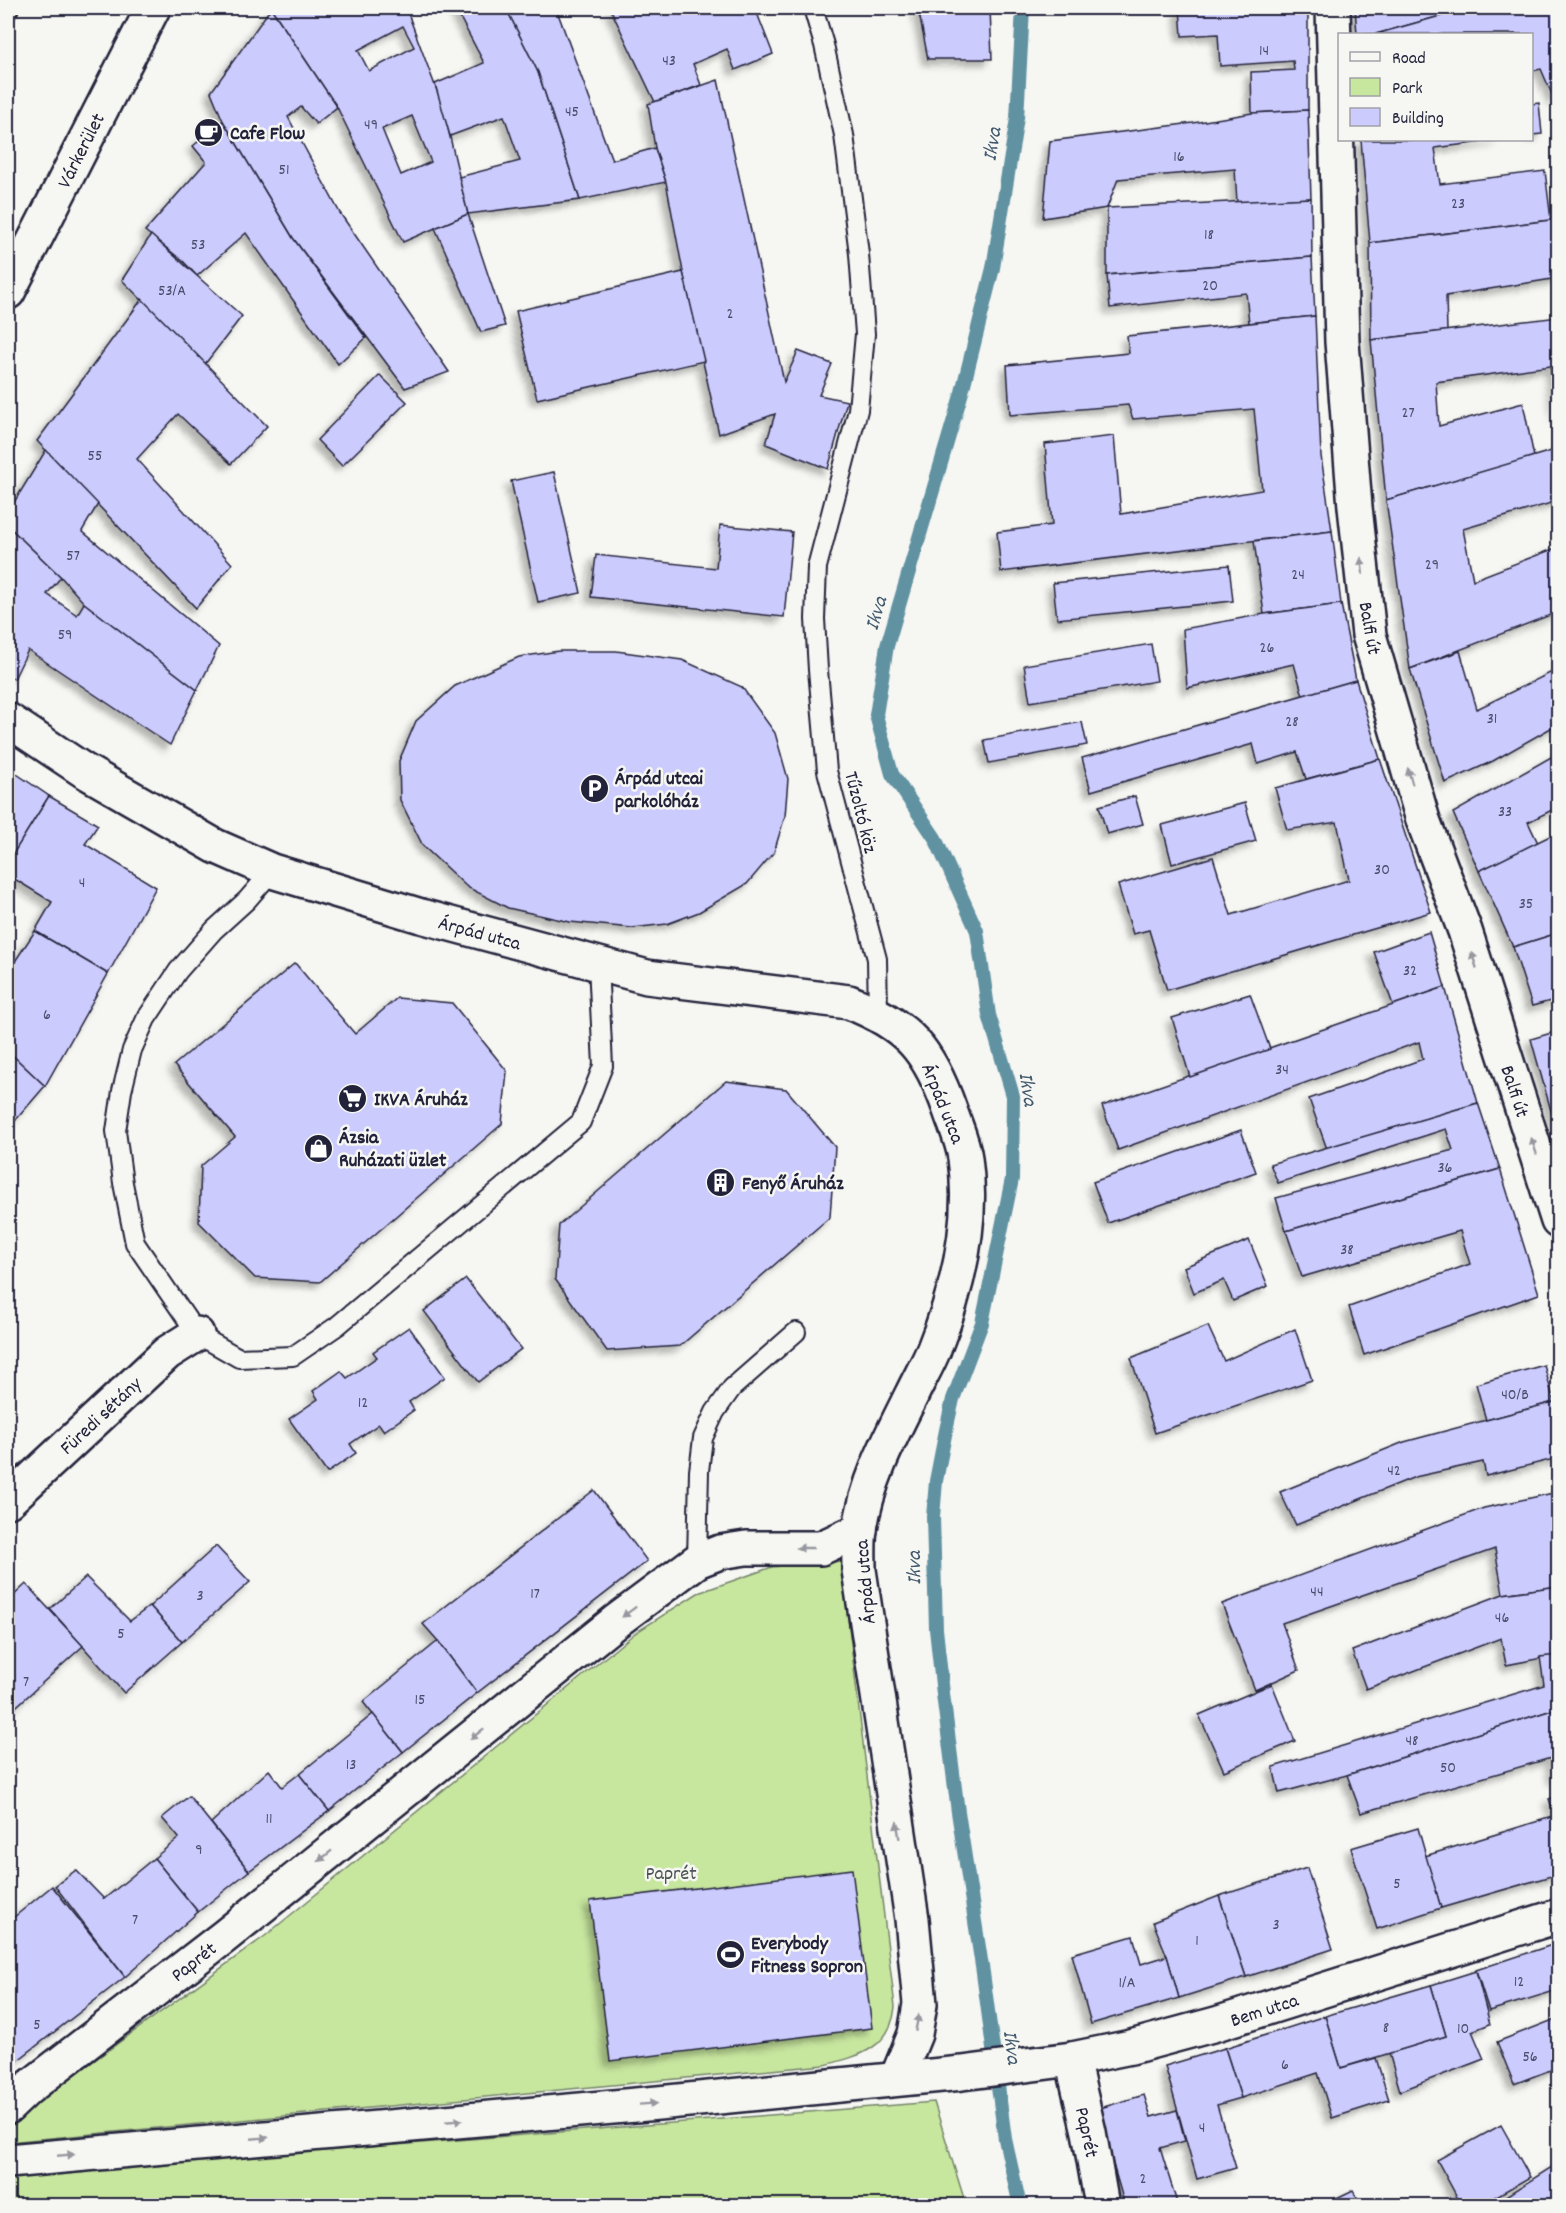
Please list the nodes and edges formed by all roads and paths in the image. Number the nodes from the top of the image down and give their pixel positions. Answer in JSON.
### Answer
{"nodes":[{"id":1,"x":153,"y":8,"type":"edge"},
{"id":2,"x":813,"y":8,"type":"edge"},
{"id":3,"x":1333,"y":8,"type":"edge"},
{"id":4,"x":8,"y":292,"type":"edge"},
{"id":5,"x":8,"y":720,"type":"edge"},
{"id":6,"x":272,"y":871,"type":"junction"},
{"id":7,"x":598,"y":964,"type":"junction"},
{"id":8,"x":878,"y":1014,"type":"junction"},
{"id":9,"x":1558,"y":1221,"type":"edge"},
{"id":10,"x":796,"y":1332,"type":"dead end"},
{"id":11,"x":197,"y":1334,"type":"junction"},
{"id":12,"x":8,"y":1501,"type":"edge"},
{"id":13,"x":860,"y":1530,"type":"junction"},
{"id":14,"x":697,"y":1561,"type":"junction"},
{"id":15,"x":1558,"y":1916,"type":"edge"},
{"id":16,"x":1061,"y":2060,"type":"junction"},
{"id":17,"x":897,"y":2078,"type":"junction"},
{"id":18,"x":8,"y":2107,"type":"edge"},
{"id":19,"x":8,"y":2161,"type":"edge"},
{"id":20,"x":1102,"y":2205,"type":"edge"}],
"edges":[{"from":1,"to":4,"type":"street","name":"Várkerület"},
{"from":2,"to":8,"type":"lane","name":"Tűzoltó köz"},
{"from":9,"to":3,"type":"street","name":"Balfi út","one_way":true},
{"from":5,"to":6,"type":"street","name":"Árpád utca"},
{"from":6,"to":7,"type":"street","name":"Árpád utca"},
{"from":6,"to":11,"type":"lane"},
{"from":7,"to":8,"type":"street","name":"Árpád utca"},
{"from":7,"to":11,"type":"lane"},
{"from":8,"to":13,"type":"street","name":"Árpád utca"},
{"from":10,"to":14,"type":"lane"},
{"from":11,"to":12,"type":"street","name":"Füredi sétány"},
{"from":13,"to":14,"type":"street","name":"Paprét","one_way":true},
{"from":17,"to":13,"type":"street","name":"Árpád utca","one_way":true},
{"from":14,"to":18,"type":"street","name":"Paprét","one_way":true},
{"from":15,"to":16,"type":"street","name":"Bem utca"},
{"from":16,"to":17,"type":"street","name":"Bem utca"},
{"from":16,"to":20,"type":"street","name":"Paprét"},
{"from":19,"to":17,"type":"street","one_way":true}]}
